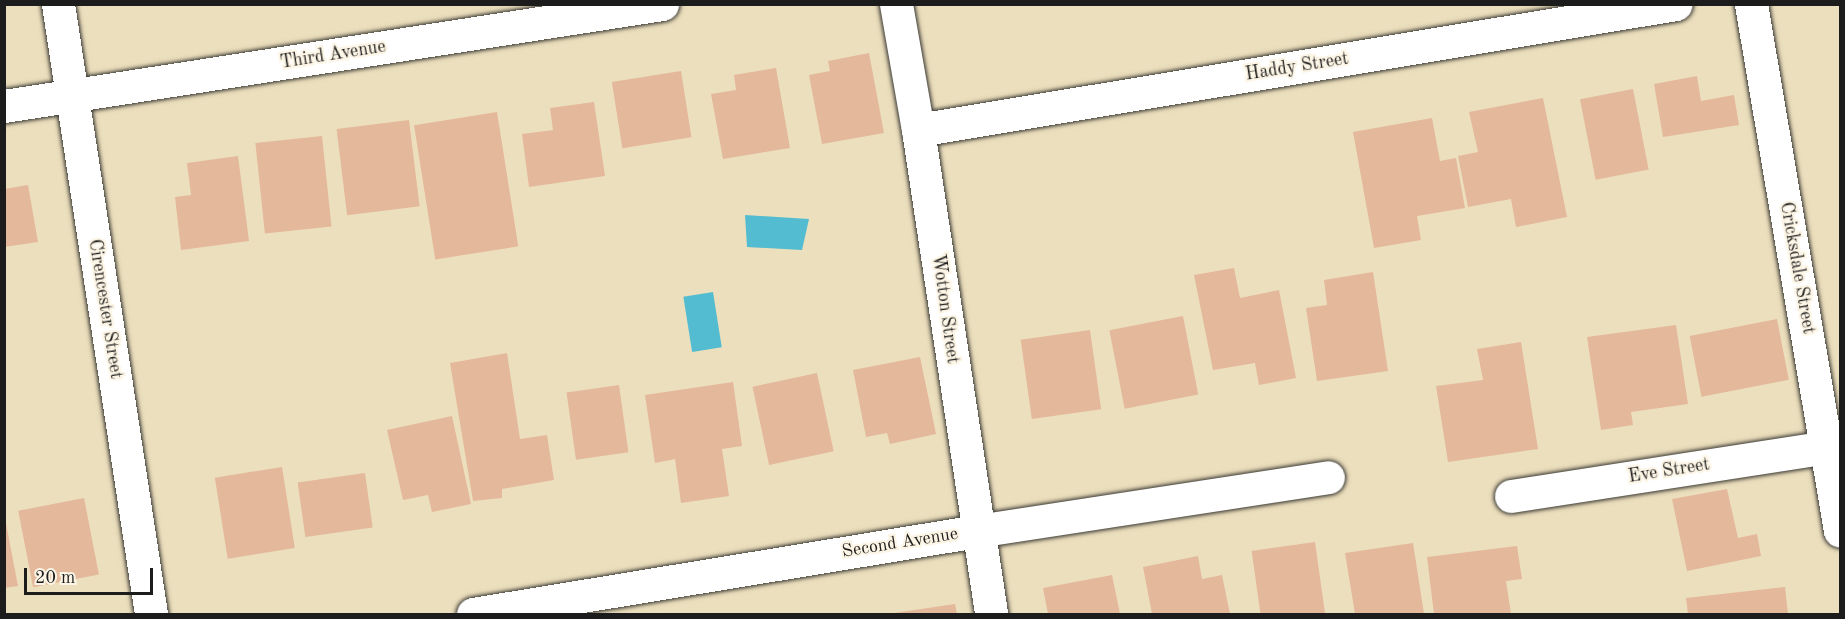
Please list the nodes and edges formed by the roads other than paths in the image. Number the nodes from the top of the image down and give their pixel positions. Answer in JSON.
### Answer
{"nodes":[{"id":1,"x":58,"y":4,"type":"edge"},
{"id":2,"x":662,"y":4,"type":"edge"},
{"id":3,"x":896,"y":4,"type":"edge"},
{"id":4,"x":1676,"y":4,"type":"edge"},
{"id":5,"x":1751,"y":4,"type":"edge"},
{"id":6,"x":73,"y":95,"type":"junction"},
{"id":7,"x":4,"y":106,"type":"edge"},
{"id":8,"x":918,"y":130,"type":"junction"},
{"id":9,"x":1828,"y":447,"type":"junction"},
{"id":10,"x":1328,"y":477,"type":"dead end"},
{"id":11,"x":1510,"y":496,"type":"dead end"},
{"id":12,"x":977,"y":531,"type":"junction"},
{"id":13,"x":1840,"y":531,"type":"edge"},
{"id":14,"x":151,"y":615,"type":"edge"},
{"id":15,"x":472,"y":615,"type":"edge"},
{"id":16,"x":991,"y":615,"type":"edge"}],
"edges":[{"from":1,"to":6,"type":"street","name":"Cirencester Street"},
{"from":2,"to":6,"type":"street","name":"Third Avenue"},
{"from":3,"to":8,"type":"street","name":"Wotton Street"},
{"from":4,"to":8,"type":"street","name":"Haddy Street"},
{"from":5,"to":9,"type":"street","name":"Cricksdale Street"},
{"from":6,"to":7,"type":"street","name":"Third Avenue"},
{"from":6,"to":14,"type":"street","name":"Cirencester Street"},
{"from":8,"to":12,"type":"street","name":"Wotton Street"},
{"from":9,"to":11,"type":"street","name":"Eve Street"},
{"from":9,"to":13,"type":"street","name":"Cricksdale Street"},
{"from":10,"to":12,"type":"street","name":"Second Avenue"},
{"from":12,"to":15,"type":"street","name":"Second Avenue"},
{"from":12,"to":16,"type":"street","name":"Wotton Street"}]}
